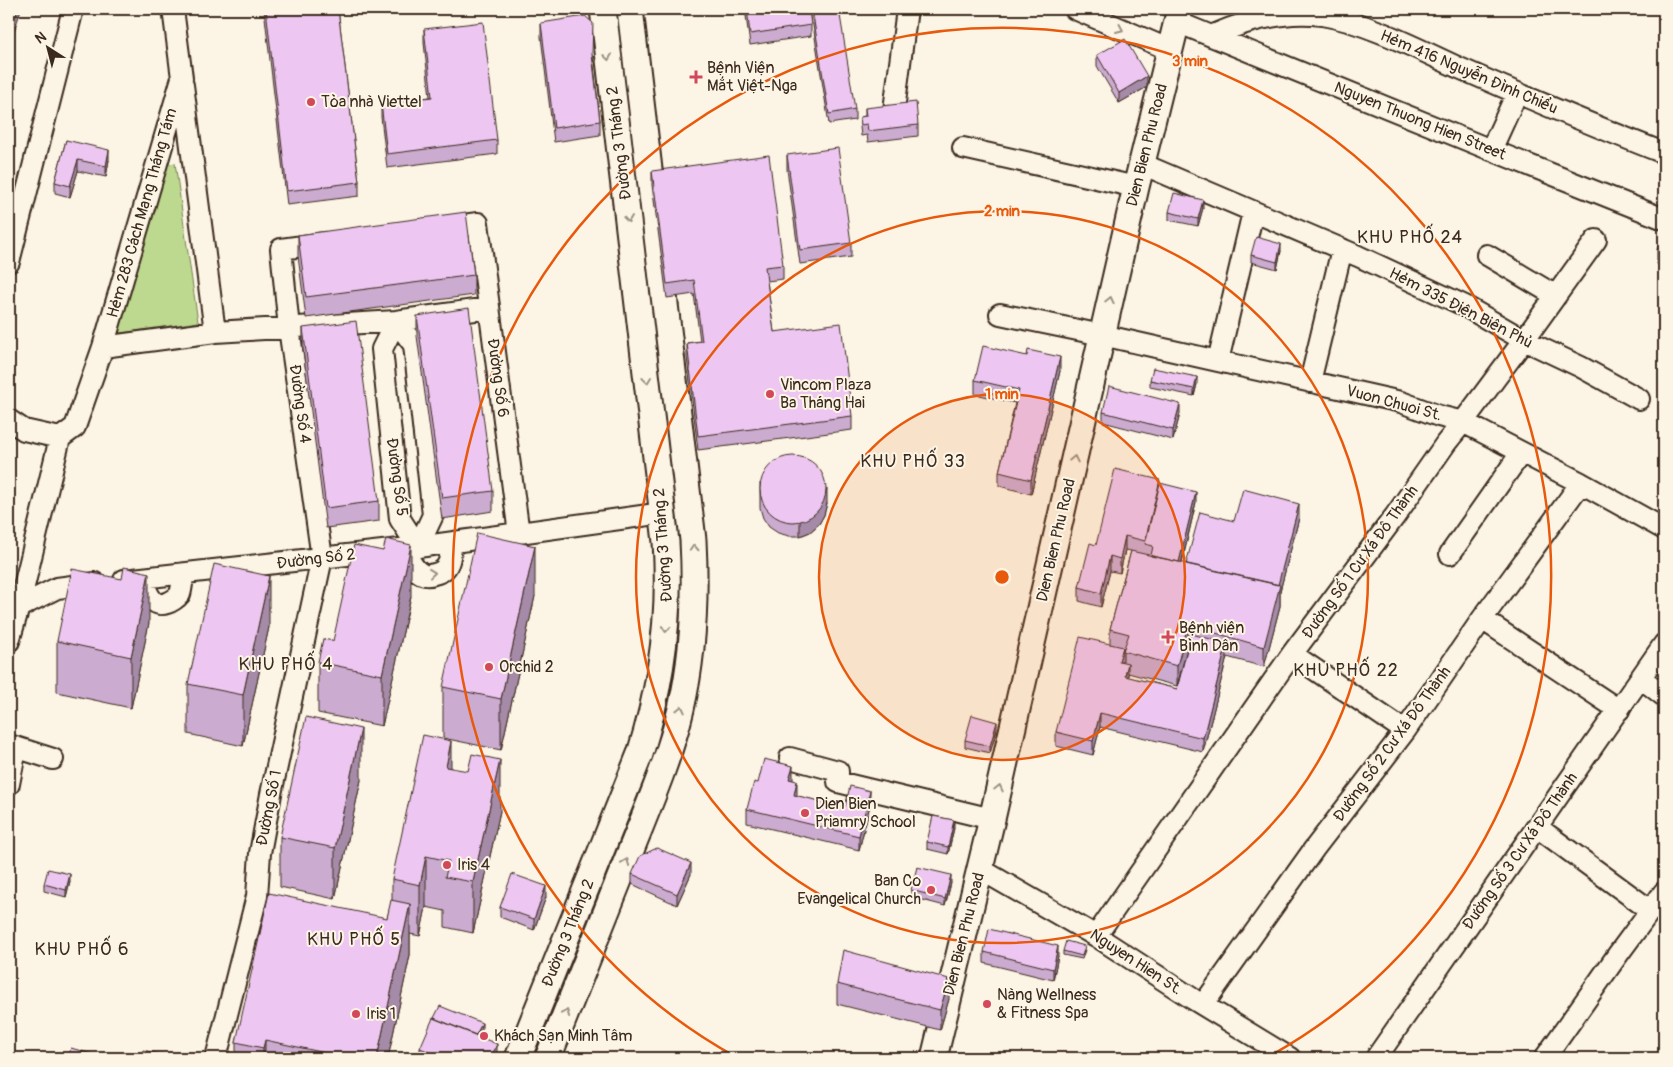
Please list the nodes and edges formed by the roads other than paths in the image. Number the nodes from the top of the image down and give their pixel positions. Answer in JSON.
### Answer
{"nodes":[{"id":1,"x":73,"y":9,"type":"edge"},
{"id":2,"x":173,"y":9,"type":"edge"},
{"id":3,"x":603,"y":9,"type":"edge"},
{"id":4,"x":630,"y":9,"type":"edge"},
{"id":5,"x":908,"y":9,"type":"edge"},
{"id":6,"x":1075,"y":9,"type":"edge"},
{"id":7,"x":1179,"y":15,"type":"edge"},
{"id":8,"x":1211,"y":36,"type":"junction"},
{"id":9,"x":1170,"y":50,"type":"junction"},
{"id":10,"x":182,"y":78,"type":"junction"},
{"id":11,"x":1517,"y":93,"type":"junction"},
{"id":12,"x":894,"y":110,"type":"edge"},
{"id":13,"x":963,"y":148,"type":"dead end"},
{"id":14,"x":1491,"y":150,"type":"junction"},
{"id":15,"x":1664,"y":153,"type":"edge"},
{"id":16,"x":1139,"y":176,"type":"junction"},
{"id":17,"x":1253,"y":212,"type":"junction"},
{"id":18,"x":1664,"y":218,"type":"edge"},
{"id":19,"x":419,"y":231,"type":"edge"},
{"id":20,"x":1596,"y":240,"type":"dead end"},
{"id":21,"x":340,"y":241,"type":"edge"},
{"id":22,"x":1342,"y":249,"type":"junction"},
{"id":23,"x":1487,"y":255,"type":"dead end"},
{"id":24,"x":9,"y":262,"type":"edge"},
{"id":25,"x":1556,"y":296,"type":"junction"},
{"id":26,"x":489,"y":308,"type":"junction"},
{"id":27,"x":1000,"y":314,"type":"dead end"},
{"id":28,"x":396,"y":321,"type":"junction"},
{"id":29,"x":289,"y":328,"type":"junction"},
{"id":30,"x":215,"y":332,"type":"junction"},
{"id":31,"x":1102,"y":335,"type":"junction"},
{"id":32,"x":1524,"y":340,"type":"junction"},
{"id":33,"x":103,"y":347,"type":"junction"},
{"id":34,"x":1218,"y":361,"type":"junction"},
{"id":35,"x":1310,"y":382,"type":"junction"},
{"id":36,"x":1639,"y":399,"type":"dead end"},
{"id":37,"x":9,"y":420,"type":"edge"},
{"id":38,"x":1464,"y":422,"type":"junction"},
{"id":39,"x":60,"y":438,"type":"junction"},
{"id":40,"x":1521,"y":453,"type":"junction"},
{"id":41,"x":1580,"y":483,"type":"junction"},
{"id":42,"x":663,"y":514,"type":"junction"},
{"id":43,"x":1664,"y":529,"type":"edge"},
{"id":44,"x":519,"y":534,"type":"junction"},
{"id":45,"x":451,"y":543,"type":"junction"},
{"id":46,"x":411,"y":548,"type":"junction"},
{"id":47,"x":1450,"y":554,"type":"dead end"},
{"id":48,"x":322,"y":558,"type":"junction"},
{"id":49,"x":28,"y":568,"type":"junction"},
{"id":50,"x":184,"y":574,"type":"junction"},
{"id":51,"x":142,"y":578,"type":"junction"},
{"id":52,"x":57,"y":588,"type":"junction"},
{"id":53,"x":14,"y":605,"type":"edge"},
{"id":54,"x":1482,"y":619,"type":"junction"},
{"id":55,"x":9,"y":641,"type":"edge"},
{"id":56,"x":1664,"y":644,"type":"edge"},
{"id":57,"x":1292,"y":654,"type":"junction"},
{"id":58,"x":1641,"y":678,"type":"junction"},
{"id":59,"x":1664,"y":696,"type":"edge"},
{"id":60,"x":1619,"y":710,"type":"junction"},
{"id":61,"x":1405,"y":731,"type":"junction"},
{"id":62,"x":13,"y":747,"type":"edge"},
{"id":63,"x":790,"y":758,"type":"dead end"},
{"id":64,"x":53,"y":760,"type":"dead end"},
{"id":65,"x":9,"y":784,"type":"edge"},
{"id":66,"x":992,"y":819,"type":"junction"},
{"id":67,"x":1537,"y":827,"type":"junction"},
{"id":68,"x":980,"y":869,"type":"junction"},
{"id":69,"x":1664,"y":892,"type":"edge"},
{"id":70,"x":1650,"y":911,"type":"junction"},
{"id":71,"x":1096,"y":936,"type":"junction"},
{"id":72,"x":1203,"y":1005,"type":"junction"},
{"id":73,"x":216,"y":1058,"type":"edge"},
{"id":74,"x":518,"y":1058,"type":"edge"},
{"id":75,"x":548,"y":1058,"type":"edge"},
{"id":76,"x":934,"y":1058,"type":"edge"},
{"id":77,"x":1290,"y":1058,"type":"edge"},
{"id":78,"x":1376,"y":1058,"type":"edge"},
{"id":79,"x":1545,"y":1058,"type":"edge"}],
"edges":[{"from":1,"to":24,"type":"street"},
{"from":2,"to":10,"type":"street","name":"Hẻm 283 Cách Mạng Tháng Tám"},
{"from":3,"to":42,"type":"main road","name":"Đường 3 Tháng 2","one_way":true},
{"from":75,"to":4,"type":"main road","name":"Đường 3 Tháng 2","one_way":true},
{"from":5,"to":12,"type":"street"},
{"from":6,"to":9,"type":"street","one_way":true},
{"from":7,"to":8,"type":"street","name":"Nguyen Thuong Hien Street"},
{"from":7,"to":9,"type":"main road","name":"Dien Bien Phu Road"},
{"from":8,"to":11,"type":"street","name":"Hẻm 416 Nguyễn Ðình Chiểu"},
{"from":8,"to":14,"type":"street","name":"Nguyen Thuong Hien Street"},
{"from":9,"to":16,"type":"main road","name":"Dien Bien Phu Road"},
{"from":10,"to":30,"type":"street","name":"Hẻm 283 Cách Mạng Tháng Tám"},
{"from":10,"to":33,"type":"street","name":"Hẻm 283 Cách Mạng Tháng Tám"},
{"from":11,"to":14,"type":"street"},
{"from":11,"to":15,"type":"street","name":"Hẻm 416 Nguyễn Ðình Chiểu"},
{"from":13,"to":16,"type":"street","name":"Hẻm 335 Điện Biên Phủ"},
{"from":14,"to":18,"type":"street","name":"Nguyen Thuong Hien Street"},
{"from":16,"to":17,"type":"street","name":"Hẻm 335 Điện Biên Phủ"},
{"from":31,"to":16,"type":"main road","name":"Dien Bien Phu Road","one_way":true},
{"from":17,"to":22,"type":"street","name":"Hẻm 335 Điện Biên Phủ"},
{"from":17,"to":34,"type":"street"},
{"from":19,"to":26,"type":"street","name":"Đường Số 6"},
{"from":20,"to":25,"type":"street","name":"Ðường Số 1 Cư Xá Đô Thành"},
{"from":21,"to":29,"type":"street","name":"Đường Số 4"},
{"from":22,"to":32,"type":"street","name":"Hẻm 335 Điện Biên Phủ"},
{"from":22,"to":35,"type":"street"},
{"from":23,"to":25,"type":"street"},
{"from":25,"to":32,"type":"street","name":"Ðường Số 1 Cư Xá Đô Thành"},
{"from":26,"to":28,"type":"street","name":"Hẻm 283 Cách Mạng Tháng Tám"},
{"from":26,"to":44,"type":"street","name":"Đường Số 6"},
{"from":27,"to":31,"type":"street","name":"Vuon Chuoi St."},
{"from":28,"to":29,"type":"street","name":"Hẻm 283 Cách Mạng Tháng Tám"},
{"from":28,"to":46,"type":"street","name":"Đường Số 5"},
{"from":28,"to":46,"type":"street","name":"Đường Số 5"},
{"from":29,"to":30,"type":"street","name":"Hẻm 283 Cách Mạng Tháng Tám"},
{"from":29,"to":48,"type":"street","name":"Đường Số 4"},
{"from":30,"to":33,"type":"street","name":"Hẻm 283 Cách Mạng Tháng Tám"},
{"from":31,"to":34,"type":"street","name":"Vuon Chuoi St."},
{"from":66,"to":31,"type":"main road","name":"Dien Bien Phu Road","one_way":true},
{"from":32,"to":36,"type":"street","name":"Hẻm 335 Điện Biên Phủ"},
{"from":32,"to":38,"type":"street","name":"Ðường Số 1 Cư Xá Đô Thành"},
{"from":33,"to":39,"type":"street","name":"Hẻm 283 Cách Mạng Tháng Tám"},
{"from":34,"to":35,"type":"street","name":"Vuon Chuoi St."},
{"from":35,"to":38,"type":"street","name":"Vuon Chuoi St."},
{"from":37,"to":39,"type":"street"},
{"from":38,"to":40,"type":"street","name":"Vuon Chuoi St."},
{"from":38,"to":57,"type":"street","name":"Ðường Số 1 Cư Xá Đô Thành"},
{"from":39,"to":49,"type":"street"},
{"from":40,"to":41,"type":"street","name":"Vuon Chuoi St."},
{"from":40,"to":47,"type":"street"},
{"from":41,"to":43,"type":"street","name":"Vuon Chuoi St."},
{"from":41,"to":54,"type":"street","name":"Ðường Số 2 Cư Xá Đô Thành"},
{"from":42,"to":44,"type":"street","name":"Đường Số 2"},
{"from":42,"to":74,"type":"main road","name":"Đường 3 Tháng 2","one_way":true},
{"from":44,"to":45,"type":"street","name":"Đường Số 2"},
{"from":45,"to":46,"type":"street","name":"Đường Số 2"},
{"from":46,"to":45,"type":"street","one_way":true},
{"from":46,"to":48,"type":"street","name":"Đường Số 2"},
{"from":48,"to":50,"type":"street","name":"Đường Số 2"},
{"from":48,"to":73,"type":"street","name":"Đường Số 1"},
{"from":49,"to":52,"type":"street"},
{"from":49,"to":53,"type":"street"},
{"from":50,"to":51,"type":"street","name":"Đường Số 2"},
{"from":50,"to":51,"type":"street"},
{"from":51,"to":52,"type":"street","name":"Đường Số 2"},
{"from":52,"to":53,"type":"street","name":"Đường Số 2"},
{"from":53,"to":55,"type":"street"},
{"from":54,"to":60,"type":"street"},
{"from":54,"to":61,"type":"street","name":"Ðường Số 2 Cư Xá Đô Thành"},
{"from":56,"to":58,"type":"street","name":"Ðường Số 3 Cư Xá Đô Thành"},
{"from":57,"to":61,"type":"street"},
{"from":57,"to":71,"type":"street","name":"Ðường Số 1 Cư Xá Đô Thành"},
{"from":58,"to":59,"type":"street"},
{"from":58,"to":60,"type":"street","name":"Ðường Số 3 Cư Xá Đô Thành"},
{"from":60,"to":67,"type":"street","name":"Ðường Số 3 Cư Xá Đô Thành"},
{"from":61,"to":72,"type":"street","name":"Ðường Số 2 Cư Xá Đô Thành"},
{"from":62,"to":64,"type":"street"},
{"from":62,"to":65,"type":"street"},
{"from":63,"to":66,"type":"street"},
{"from":66,"to":68,"type":"main road","name":"Dien Bien Phu Road"},
{"from":67,"to":70,"type":"street"},
{"from":67,"to":78,"type":"street","name":"Ðường Số 3 Cư Xá Đô Thành"},
{"from":68,"to":71,"type":"street","name":"Nguyen Hien St."},
{"from":68,"to":76,"type":"main road","name":"Dien Bien Phu Road"},
{"from":69,"to":70,"type":"street"},
{"from":70,"to":79,"type":"street"},
{"from":71,"to":72,"type":"street","name":"Nguyen Hien St."},
{"from":72,"to":77,"type":"street","name":"Nguyen Hien St."}]}
